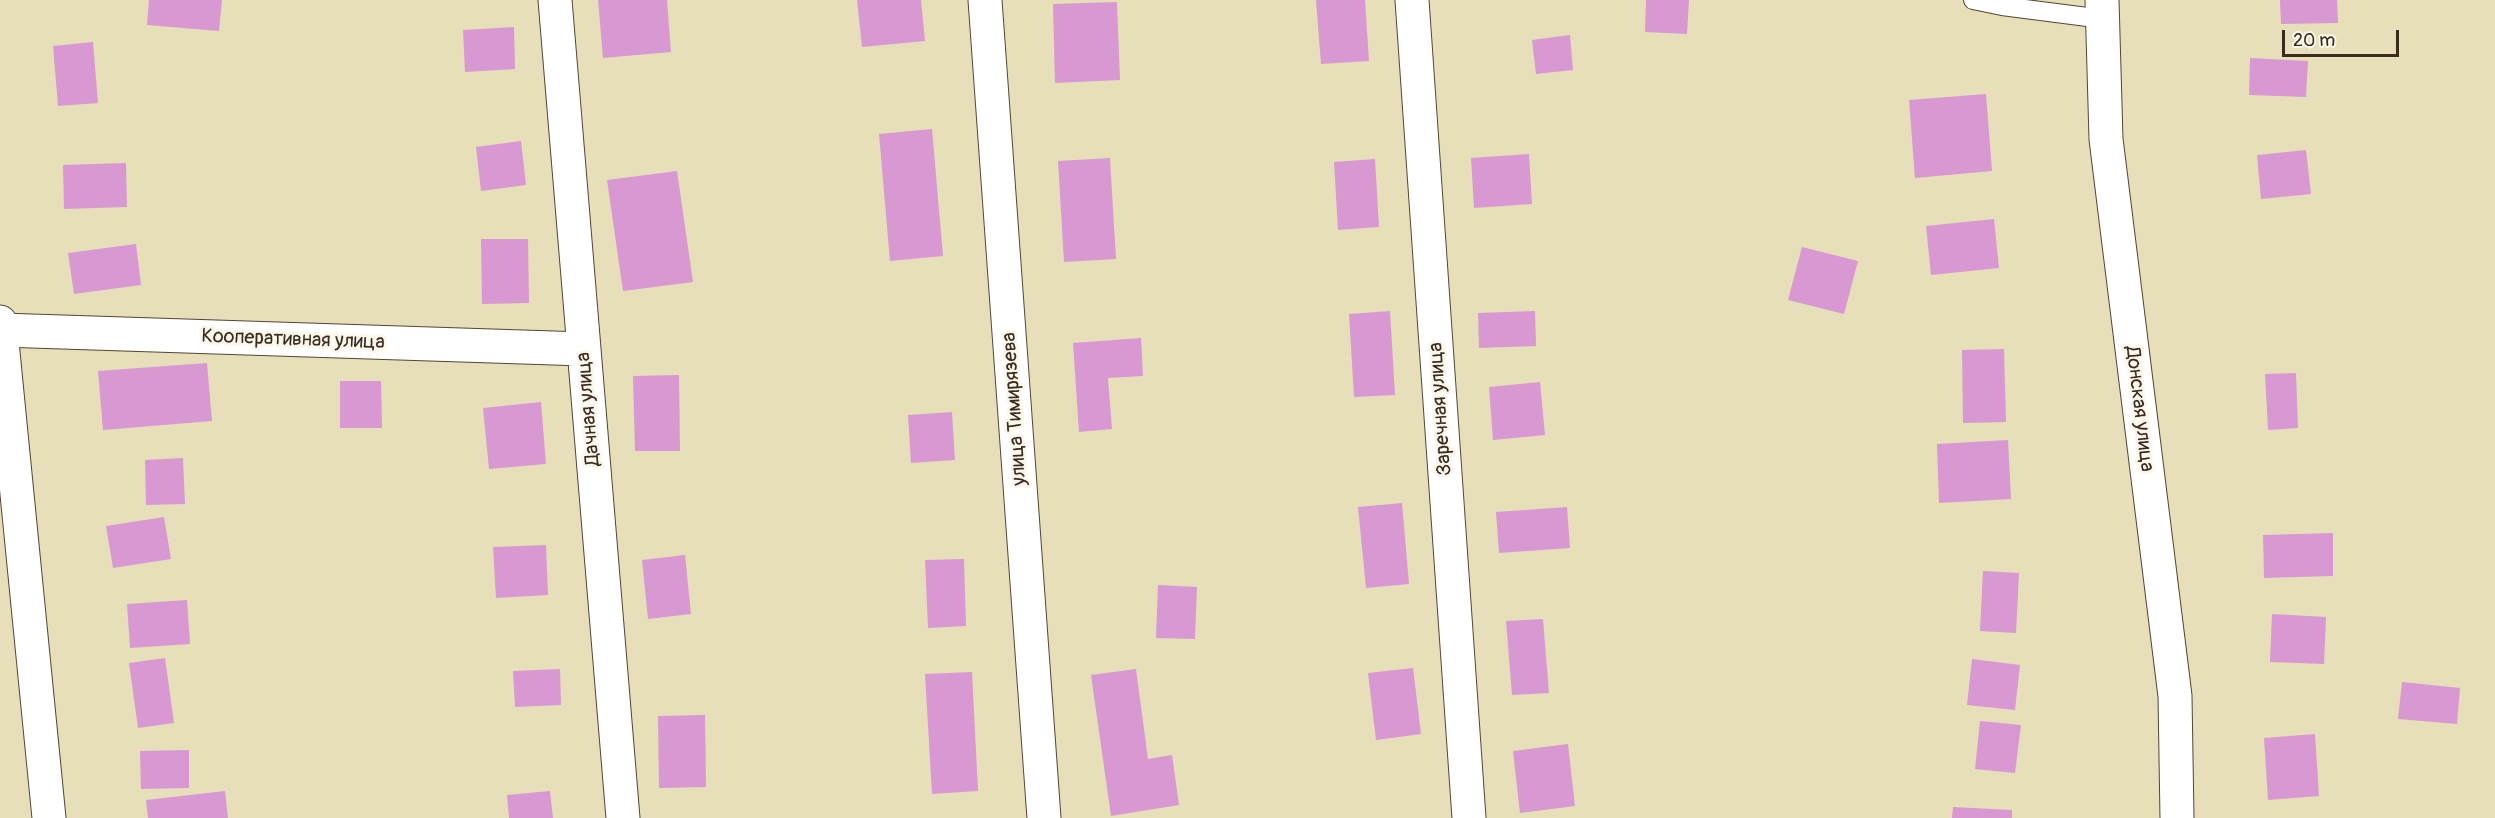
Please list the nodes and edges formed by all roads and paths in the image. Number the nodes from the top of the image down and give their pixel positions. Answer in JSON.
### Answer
{"nodes":[{"id":1,"x":555,"y":0,"type":"edge"},
{"id":2,"x":986,"y":0,"type":"edge"},
{"id":3,"x":1412,"y":0,"type":"edge"},
{"id":4,"x":1973,"y":0,"type":"edge"},
{"id":5,"x":2103,"y":10,"type":"edge"},
{"id":6,"x":1,"y":326,"type":"edge"},
{"id":7,"x":584,"y":349,"type":"junction"},
{"id":8,"x":49,"y":818,"type":"edge"},
{"id":9,"x":623,"y":818,"type":"edge"},
{"id":10,"x":1044,"y":818,"type":"edge"},
{"id":11,"x":1469,"y":818,"type":"edge"},
{"id":12,"x":2177,"y":818,"type":"edge"}],
"edges":[{"from":1,"to":7,"type":"street","name":"Дачная улица"},
{"from":2,"to":10,"type":"street","name":"улица Тимирязева"},
{"from":3,"to":11,"type":"street","name":"Заречная улица"},
{"from":4,"to":5,"type":"lane"},
{"from":5,"to":12,"type":"street","name":"Донская улица"},
{"from":6,"to":7,"type":"street","name":"Кооперативная улица"},
{"from":6,"to":8,"type":"street","name":"Кооперативная улица"},
{"from":7,"to":9,"type":"street","name":"Дачная улица"}]}
